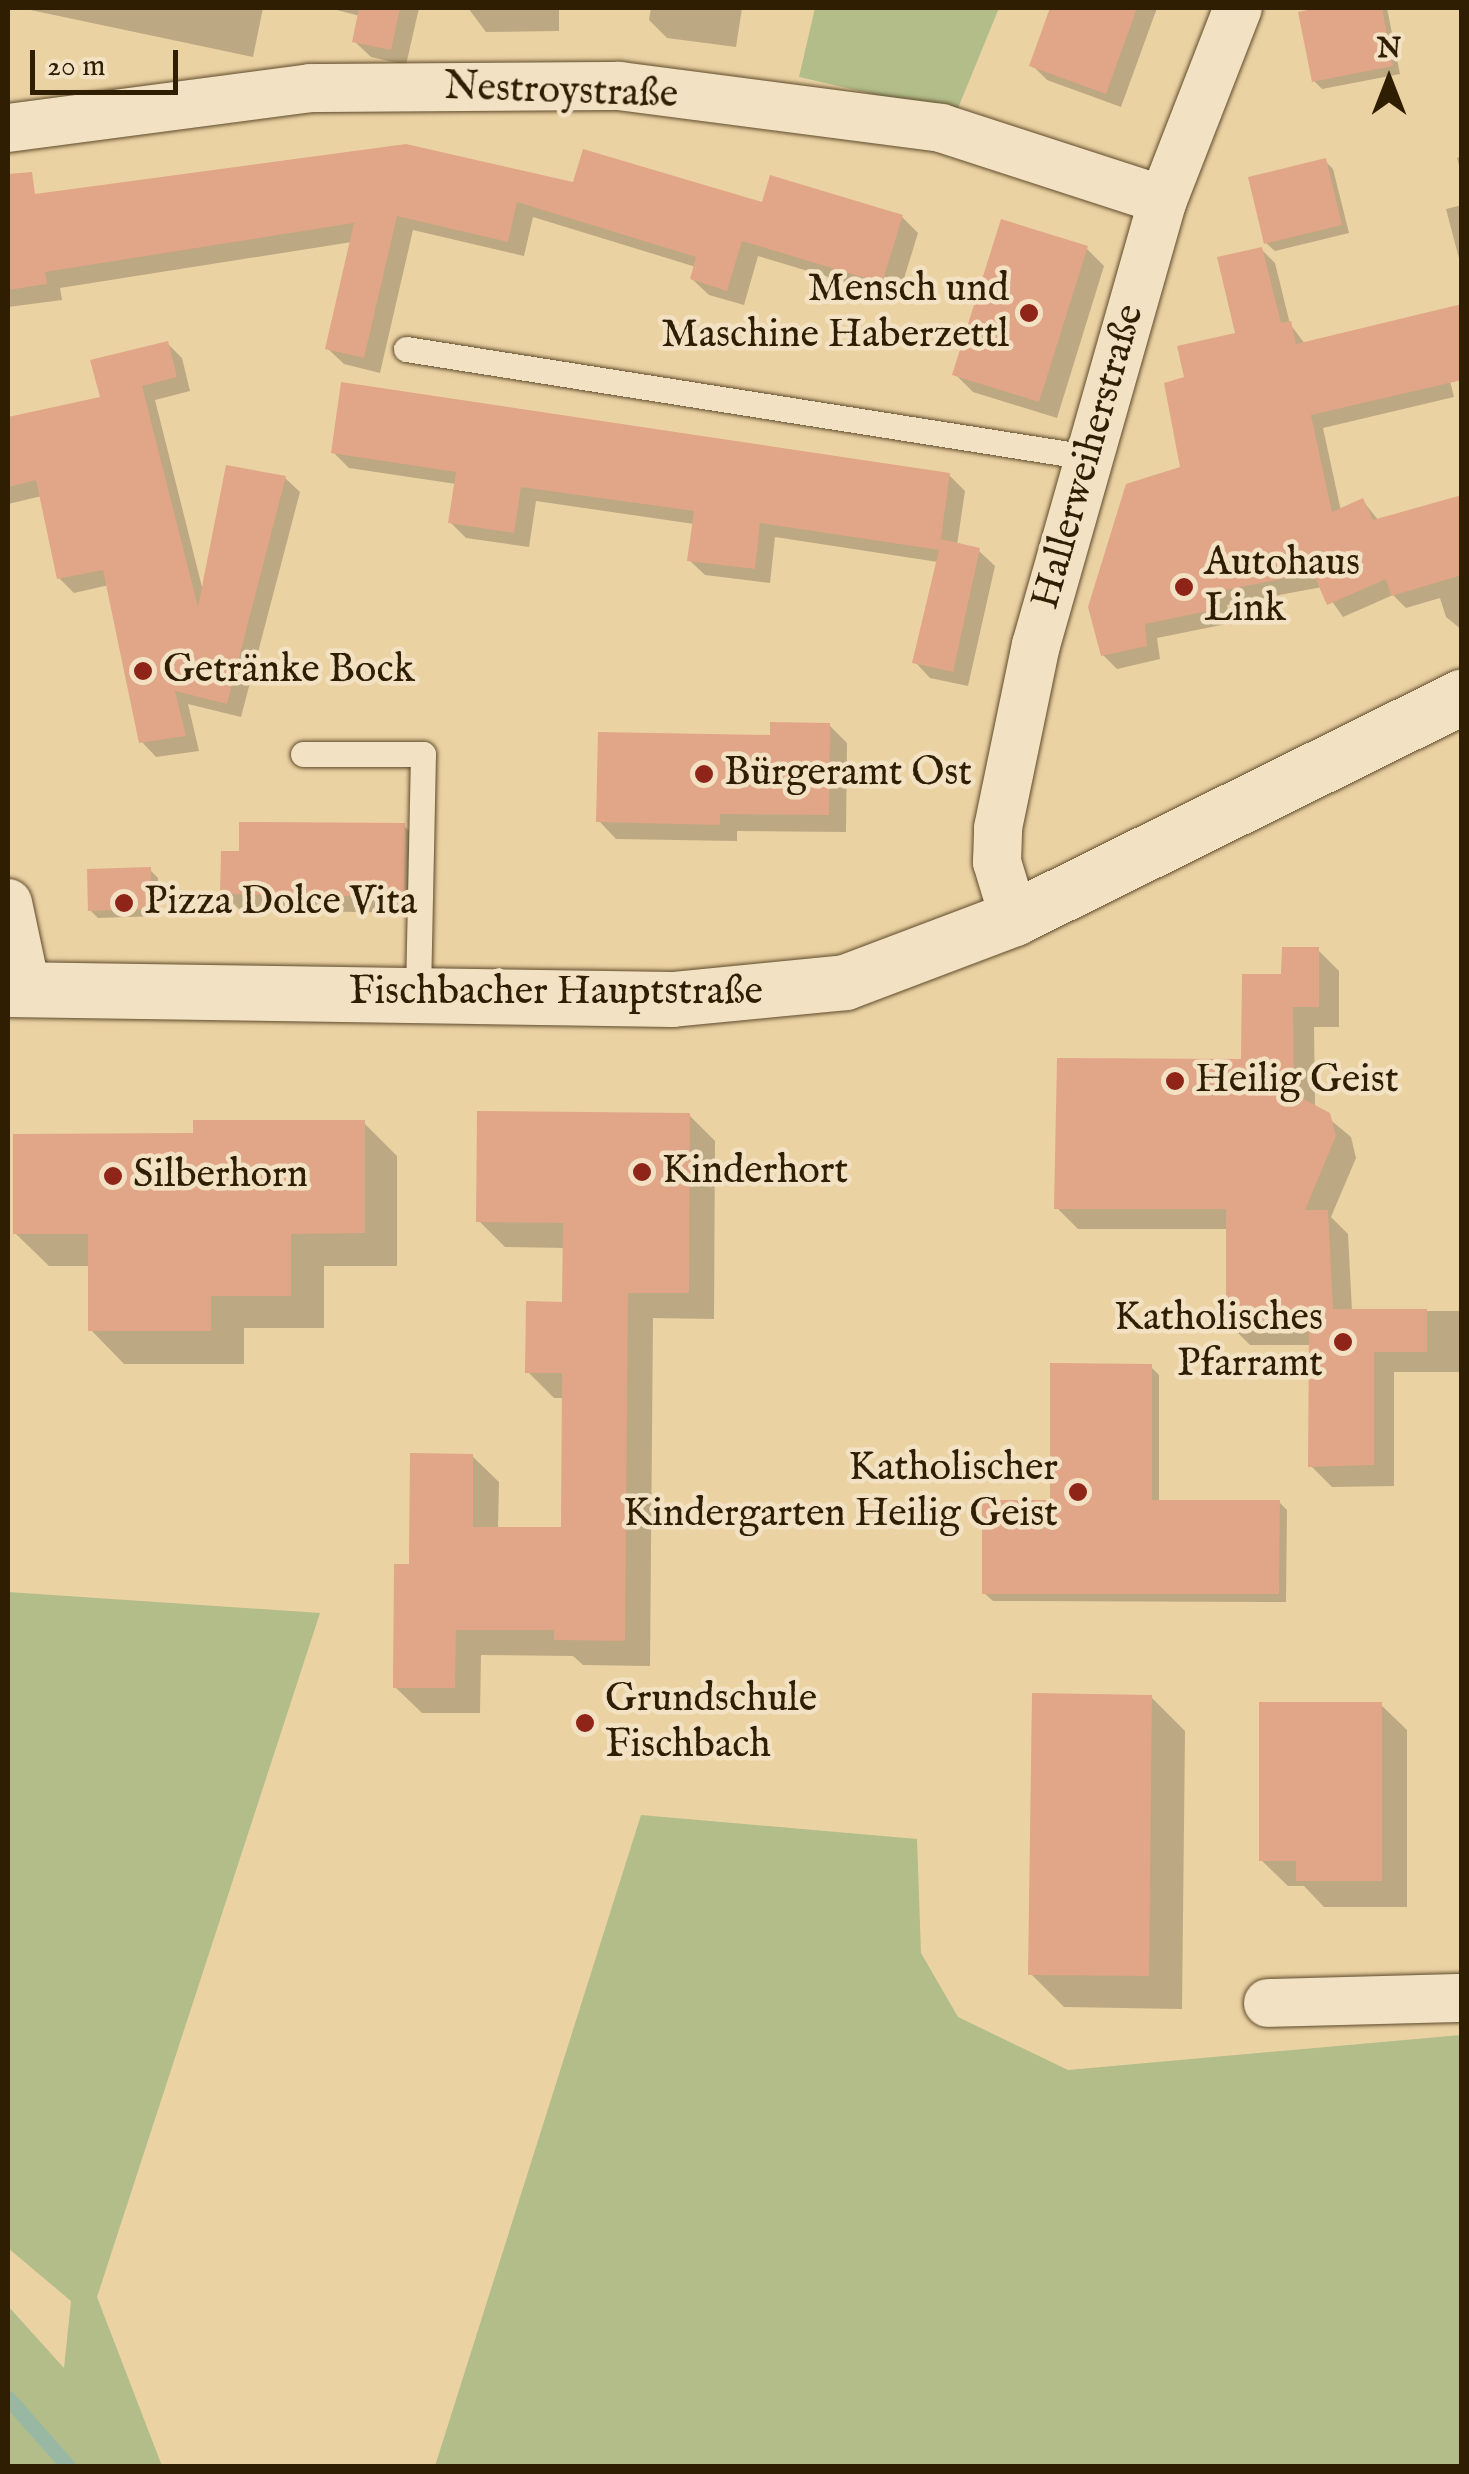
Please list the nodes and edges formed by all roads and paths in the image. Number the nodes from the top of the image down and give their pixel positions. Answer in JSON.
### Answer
{"nodes":[{"id":1,"x":1238,"y":8,"type":"edge"},
{"id":2,"x":8,"y":128,"type":"edge"},
{"id":3,"x":1163,"y":200,"type":"junction"},
{"id":4,"x":406,"y":349,"type":"dead end"},
{"id":5,"x":1088,"y":457,"type":"junction"},
{"id":6,"x":1462,"y":697,"type":"edge"},
{"id":7,"x":303,"y":754,"type":"dead end"},
{"id":8,"x":8,"y":903,"type":"edge"},
{"id":9,"x":1014,"y":918,"type":"junction"},
{"id":10,"x":17,"y":989,"type":"edge"},
{"id":11,"x":418,"y":996,"type":"junction"},
{"id":12,"x":1462,"y":1998,"type":"edge"},
{"id":13,"x":1268,"y":2003,"type":"dead end"}],
"edges":[{"from":1,"to":3,"type":"street","name":"Hallerweiherstraße"},
{"from":2,"to":3,"type":"street","name":"Nestroystraße"},
{"from":3,"to":5,"type":"street","name":"Hallerweiherstraße"},
{"from":4,"to":5,"type":"lane"},
{"from":5,"to":9,"type":"street","name":"Hallerweiherstraße"},
{"from":6,"to":9,"type":"main road","name":"Fischbacher Hauptstraße"},
{"from":7,"to":11,"type":"lane"},
{"from":8,"to":10,"type":"street"},
{"from":9,"to":11,"type":"main road","name":"Fischbacher Hauptstraße"},
{"from":10,"to":11,"type":"main road","name":"Fischbacher Hauptstraße"},
{"from":12,"to":13,"type":"street"}]}
